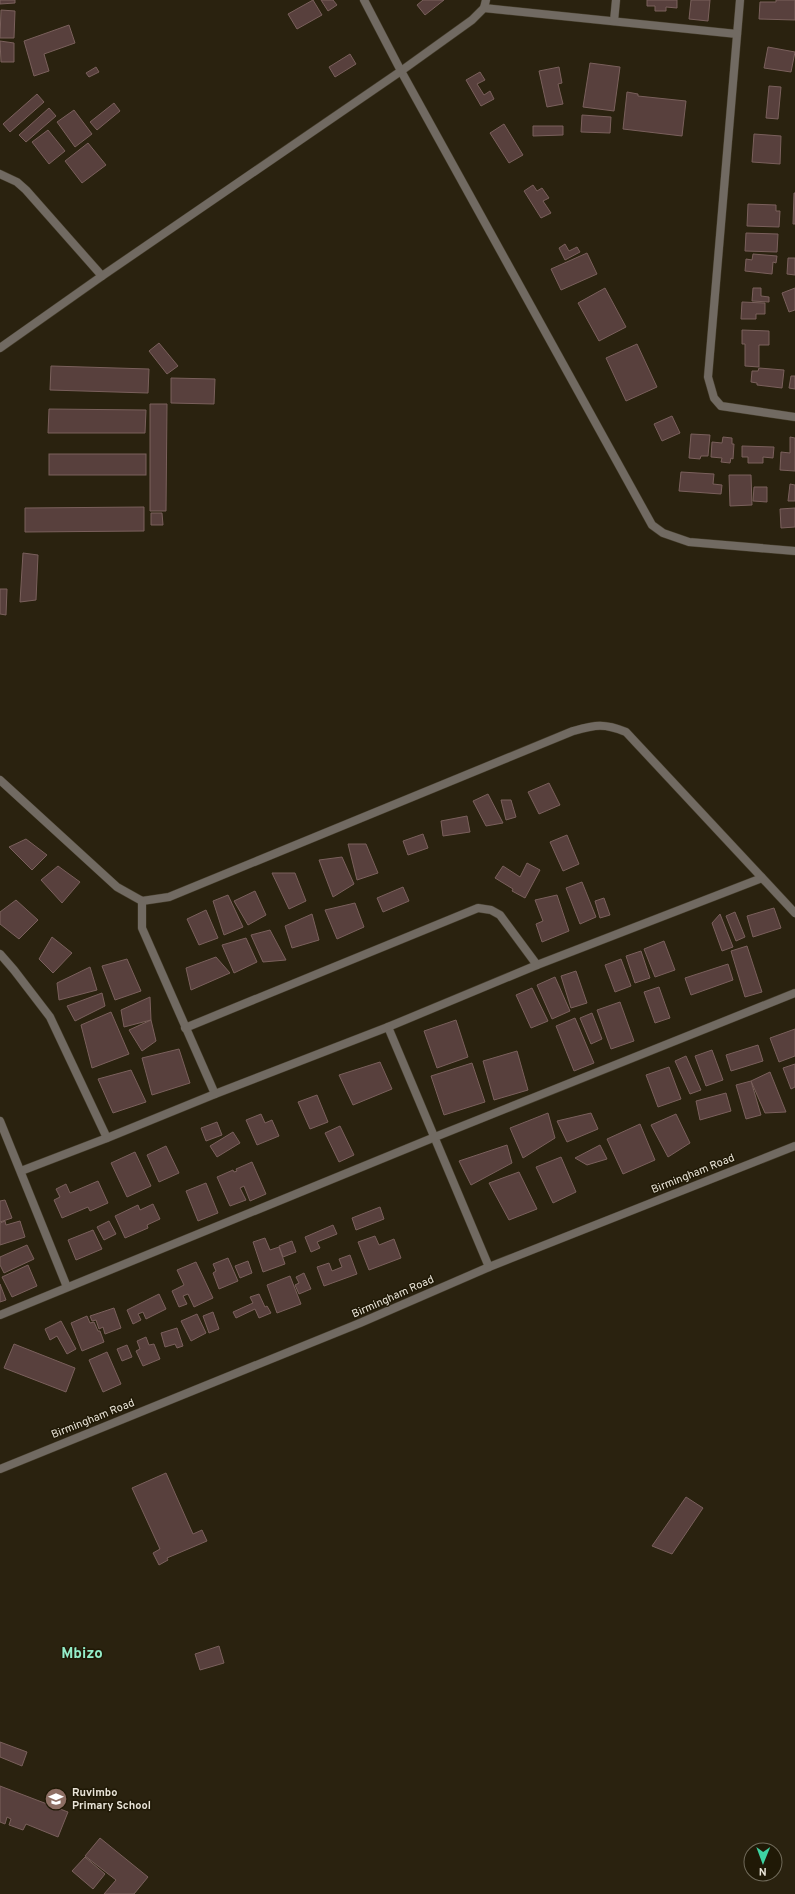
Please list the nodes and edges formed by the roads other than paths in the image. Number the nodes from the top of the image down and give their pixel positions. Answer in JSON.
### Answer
{"nodes":[{"id":1,"x":364,"y":0,"type":"edge"},
{"id":2,"x":616,"y":0,"type":"edge"},
{"id":3,"x":740,"y":0,"type":"edge"},
{"id":4,"x":485,"y":4,"type":"edge"},
{"id":5,"x":614,"y":21,"type":"junction"},
{"id":6,"x":737,"y":34,"type":"junction"},
{"id":7,"x":401,"y":71,"type":"junction"},
{"id":8,"x":0,"y":174,"type":"edge"},
{"id":9,"x":102,"y":276,"type":"junction"},
{"id":10,"x":0,"y":348,"type":"edge"},
{"id":11,"x":795,"y":417,"type":"edge"},
{"id":12,"x":795,"y":551,"type":"edge"},
{"id":13,"x":0,"y":780,"type":"edge"},
{"id":14,"x":762,"y":878,"type":"junction"},
{"id":15,"x":142,"y":901,"type":"junction"},
{"id":16,"x":795,"y":913,"type":"edge"},
{"id":17,"x":0,"y":954,"type":"edge"},
{"id":18,"x":537,"y":965,"type":"junction"},
{"id":19,"x":795,"y":993,"type":"edge"},
{"id":20,"x":388,"y":1027,"type":"junction"},
{"id":21,"x":185,"y":1028,"type":"junction"},
{"id":22,"x":215,"y":1094,"type":"junction"},
{"id":23,"x":0,"y":1121,"type":"edge"},
{"id":24,"x":435,"y":1137,"type":"junction"},
{"id":25,"x":107,"y":1138,"type":"junction"},
{"id":26,"x":795,"y":1146,"type":"edge"},
{"id":27,"x":21,"y":1171,"type":"junction"},
{"id":28,"x":488,"y":1267,"type":"junction"},
{"id":29,"x":67,"y":1287,"type":"junction"},
{"id":30,"x":0,"y":1315,"type":"edge"},
{"id":31,"x":0,"y":1468,"type":"edge"}],
"edges":[{"from":1,"to":7,"type":"street"},
{"from":2,"to":5,"type":"street"},
{"from":3,"to":6,"type":"street"},
{"from":4,"to":5,"type":"street"},
{"from":4,"to":7,"type":"street"},
{"from":5,"to":6,"type":"street"},
{"from":6,"to":11,"type":"street"},
{"from":7,"to":9,"type":"street"},
{"from":7,"to":12,"type":"street"},
{"from":8,"to":9,"type":"street"},
{"from":9,"to":10,"type":"street"},
{"from":13,"to":15,"type":"street"},
{"from":14,"to":15,"type":"street"},
{"from":14,"to":16,"type":"street"},
{"from":14,"to":18,"type":"street"},
{"from":15,"to":21,"type":"street"},
{"from":17,"to":25,"type":"street"},
{"from":18,"to":20,"type":"street"},
{"from":18,"to":21,"type":"street"},
{"from":19,"to":24,"type":"street"},
{"from":20,"to":22,"type":"street"},
{"from":20,"to":24,"type":"street"},
{"from":21,"to":22,"type":"street"},
{"from":22,"to":25,"type":"street"},
{"from":23,"to":27,"type":"street"},
{"from":24,"to":28,"type":"street"},
{"from":24,"to":29,"type":"street"},
{"from":25,"to":27,"type":"street"},
{"from":26,"to":28,"type":"street","name":"Birmingham Road"},
{"from":27,"to":29,"type":"street"},
{"from":28,"to":31,"type":"street","name":"Birmingham Road"},
{"from":29,"to":30,"type":"street"}]}
